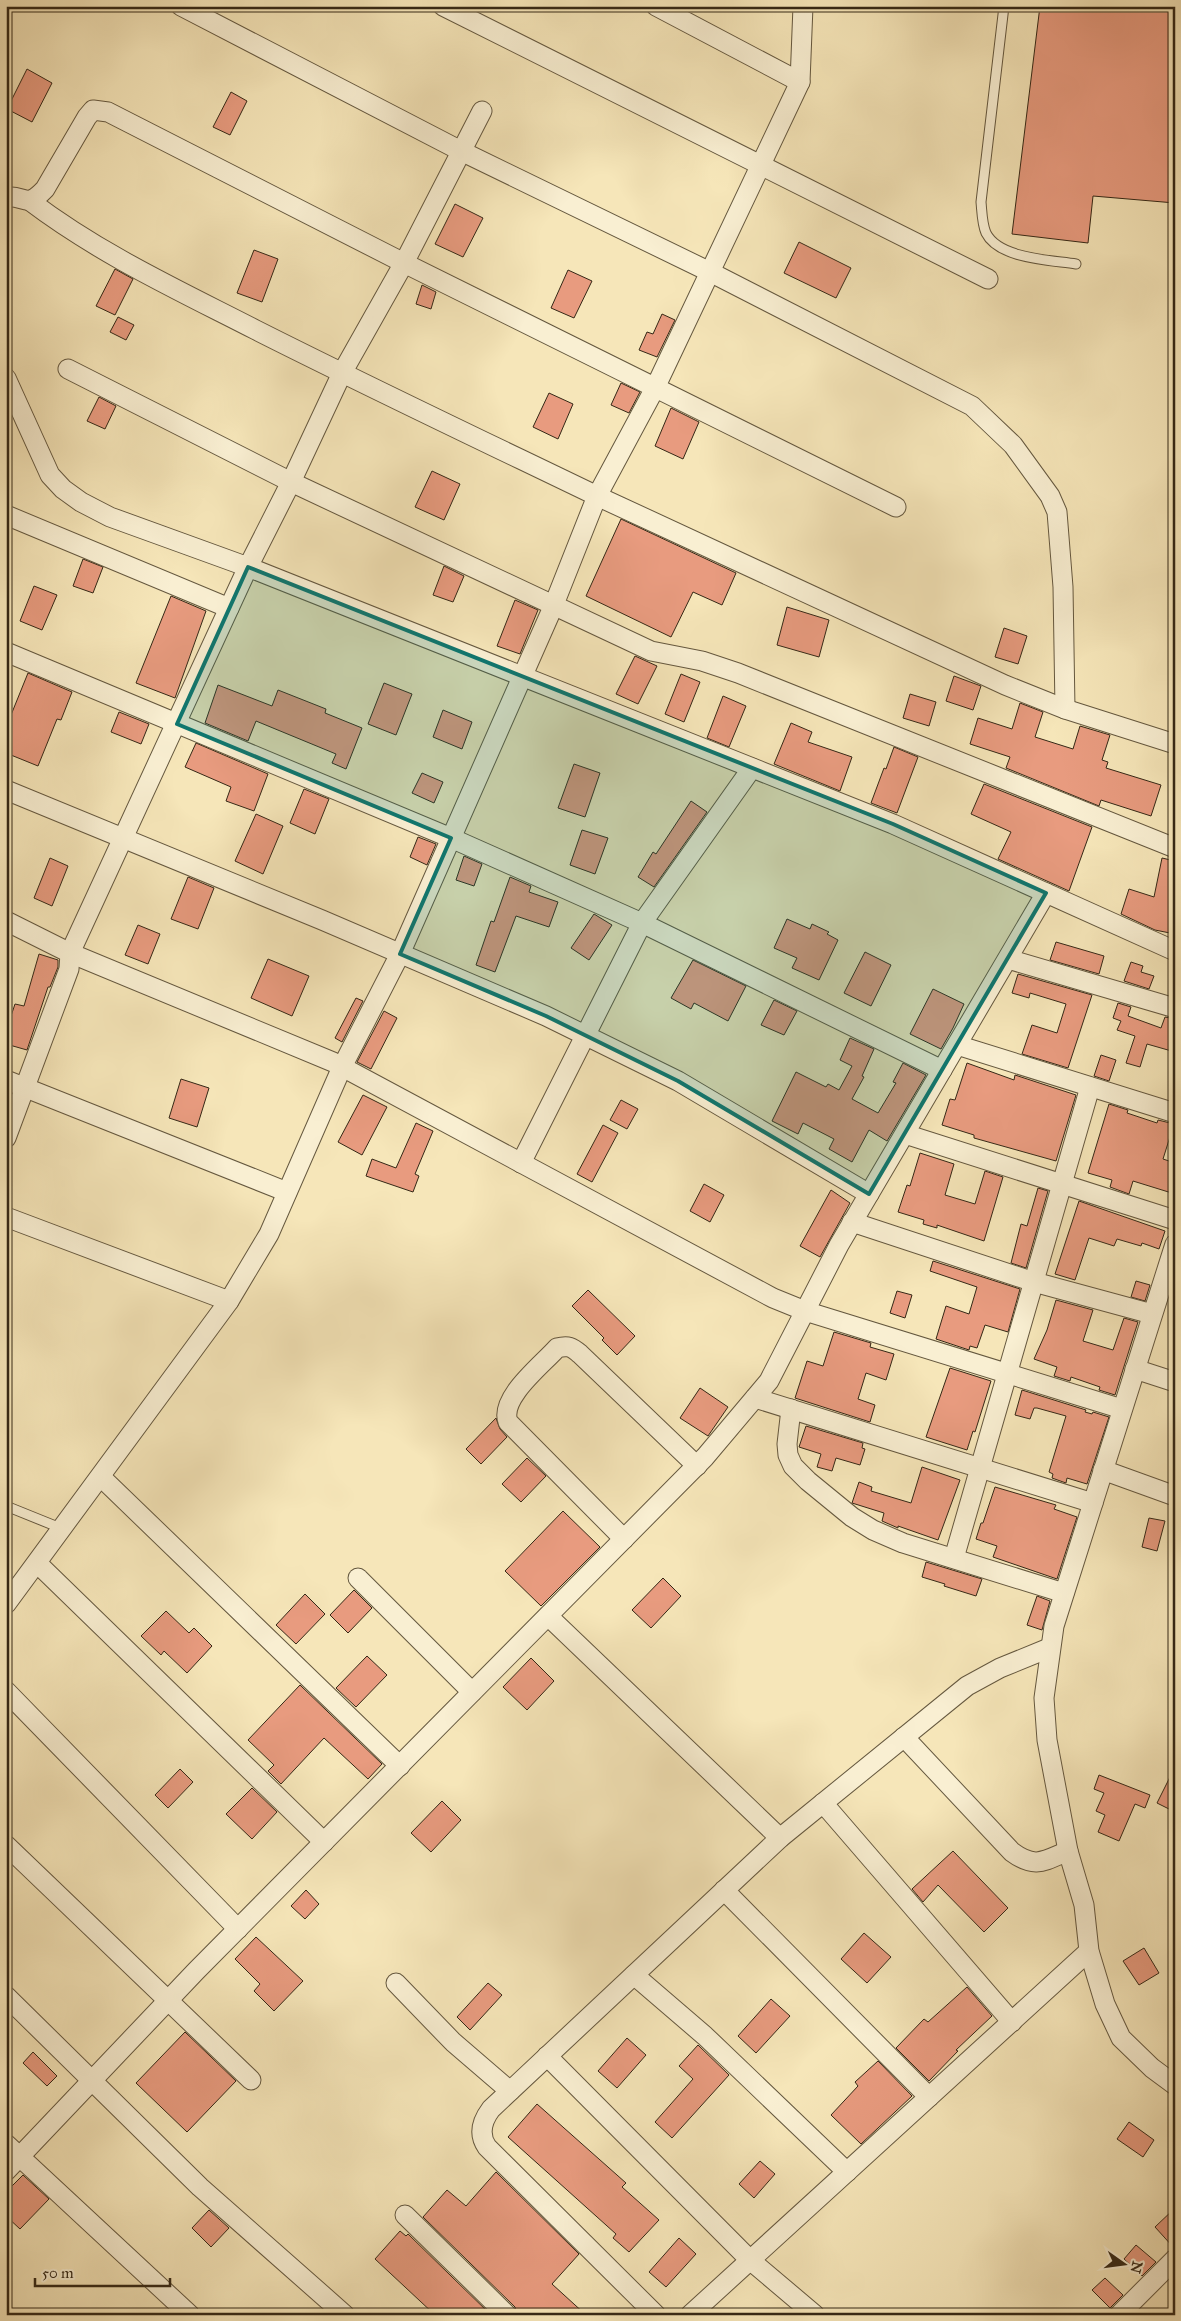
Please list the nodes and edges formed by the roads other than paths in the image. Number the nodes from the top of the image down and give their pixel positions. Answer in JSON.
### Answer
{"nodes":[{"id":1,"x":181,"y":6,"type":"edge"},
{"id":2,"x":442,"y":6,"type":"edge"},
{"id":3,"x":656,"y":6,"type":"edge"},
{"id":4,"x":803,"y":6,"type":"edge"},
{"id":5,"x":1004,"y":6,"type":"edge"},
{"id":6,"x":800,"y":82,"type":"junction"},
{"id":7,"x":482,"y":111,"type":"dead end"},
{"id":8,"x":461,"y":151,"type":"junction"},
{"id":9,"x":761,"y":165,"type":"junction"},
{"id":10,"x":6,"y":197,"type":"edge"},
{"id":11,"x":30,"y":201,"type":"junction"},
{"id":12,"x":404,"y":263,"type":"junction"},
{"id":13,"x":1076,"y":264,"type":"dead end"},
{"id":14,"x":710,"y":272,"type":"junction"},
{"id":15,"x":988,"y":279,"type":"dead end"},
{"id":16,"x":68,"y":369,"type":"dead end"},
{"id":17,"x":342,"y":373,"type":"junction"},
{"id":18,"x":6,"y":378,"type":"edge"},
{"id":19,"x":655,"y":388,"type":"junction"},
{"id":20,"x":291,"y":482,"type":"junction"},
{"id":21,"x":597,"y":496,"type":"junction"},
{"id":22,"x":896,"y":507,"type":"dead end"},
{"id":23,"x":6,"y":515,"type":"edge"},
{"id":24,"x":248,"y":567,"type":"junction"},
{"id":25,"x":553,"y":607,"type":"junction"},
{"id":26,"x":229,"y":608,"type":"junction"},
{"id":27,"x":6,"y":652,"type":"edge"},
{"id":28,"x":520,"y":677,"type":"junction"},
{"id":29,"x":1064,"y":709,"type":"junction"},
{"id":30,"x":177,"y":724,"type":"junction"},
{"id":31,"x":1175,"y":744,"type":"edge"},
{"id":32,"x":752,"y":768,"type":"junction"},
{"id":33,"x":6,"y":790,"type":"edge"},
{"id":34,"x":451,"y":838,"type":"junction"},
{"id":35,"x":124,"y":840,"type":"junction"},
{"id":36,"x":1175,"y":848,"type":"edge"},
{"id":37,"x":1046,"y":893,"type":"junction"},
{"id":38,"x":6,"y":921,"type":"edge"},
{"id":39,"x":642,"y":924,"type":"junction"},
{"id":40,"x":1175,"y":951,"type":"edge"},
{"id":41,"x":70,"y":953,"type":"junction"},
{"id":42,"x":400,"y":954,"type":"junction"},
{"id":43,"x":1008,"y":958,"type":"junction"},
{"id":44,"x":1175,"y":1008,"type":"edge"},
{"id":45,"x":585,"y":1036,"type":"junction"},
{"id":46,"x":957,"y":1045,"type":"junction"},
{"id":47,"x":342,"y":1067,"type":"junction"},
{"id":48,"x":942,"y":1070,"type":"junction"},
{"id":49,"x":6,"y":1080,"type":"edge"},
{"id":50,"x":1090,"y":1087,"type":"junction"},
{"id":51,"x":25,"y":1088,"type":"junction"},
{"id":52,"x":1175,"y":1113,"type":"edge"},
{"id":53,"x":905,"y":1134,"type":"junction"},
{"id":54,"x":6,"y":1138,"type":"edge"},
{"id":55,"x":521,"y":1163,"type":"junction"},
{"id":56,"x":1062,"y":1184,"type":"junction"},
{"id":57,"x":287,"y":1192,"type":"junction"},
{"id":58,"x":869,"y":1194,"type":"junction"},
{"id":59,"x":6,"y":1217,"type":"edge"},
{"id":60,"x":1175,"y":1220,"type":"edge"},
{"id":61,"x":852,"y":1222,"type":"junction"},
{"id":62,"x":1175,"y":1244,"type":"edge"},
{"id":63,"x":1034,"y":1282,"type":"junction"},
{"id":64,"x":229,"y":1301,"type":"junction"},
{"id":65,"x":805,"y":1311,"type":"junction"},
{"id":66,"x":1152,"y":1314,"type":"junction"},
{"id":67,"x":1135,"y":1369,"type":"junction"},
{"id":68,"x":1008,"y":1373,"type":"junction"},
{"id":69,"x":1175,"y":1382,"type":"edge"},
{"id":70,"x":755,"y":1398,"type":"junction"},
{"id":71,"x":791,"y":1409,"type":"junction"},
{"id":72,"x":1122,"y":1409,"type":"junction"},
{"id":73,"x":697,"y":1466,"type":"junction"},
{"id":74,"x":980,"y":1469,"type":"junction"},
{"id":75,"x":1103,"y":1470,"type":"junction"},
{"id":76,"x":101,"y":1477,"type":"junction"},
{"id":77,"x":1175,"y":1496,"type":"edge"},
{"id":78,"x":1093,"y":1503,"type":"junction"},
{"id":79,"x":6,"y":1506,"type":"edge"},
{"id":80,"x":63,"y":1529,"type":"junction"},
{"id":81,"x":624,"y":1539,"type":"junction"},
{"id":82,"x":954,"y":1558,"type":"junction"},
{"id":83,"x":37,"y":1563,"type":"junction"},
{"id":84,"x":358,"y":1578,"type":"dead end"},
{"id":85,"x":1064,"y":1593,"type":"junction"},
{"id":86,"x":6,"y":1604,"type":"edge"},
{"id":87,"x":548,"y":1616,"type":"junction"},
{"id":88,"x":1049,"y":1648,"type":"junction"},
{"id":89,"x":6,"y":1691,"type":"edge"},
{"id":90,"x":472,"y":1692,"type":"junction"},
{"id":91,"x":904,"y":1737,"type":"junction"},
{"id":92,"x":400,"y":1766,"type":"junction"},
{"id":93,"x":823,"y":1802,"type":"junction"},
{"id":94,"x":780,"y":1838,"type":"junction"},
{"id":95,"x":324,"y":1842,"type":"junction"},
{"id":96,"x":6,"y":1845,"type":"edge"},
{"id":97,"x":1068,"y":1850,"type":"junction"},
{"id":98,"x":724,"y":1890,"type":"junction"},
{"id":99,"x":238,"y":1929,"type":"junction"},
{"id":100,"x":1089,"y":1951,"type":"junction"},
{"id":101,"x":634,"y":1975,"type":"junction"},
{"id":102,"x":396,"y":1983,"type":"dead end"},
{"id":103,"x":6,"y":1996,"type":"edge"},
{"id":104,"x":168,"y":2001,"type":"junction"},
{"id":105,"x":1012,"y":2022,"type":"junction"},
{"id":106,"x":547,"y":2056,"type":"junction"},
{"id":107,"x":251,"y":2080,"type":"dead end"},
{"id":108,"x":92,"y":2081,"type":"junction"},
{"id":109,"x":1175,"y":2086,"type":"edge"},
{"id":110,"x":510,"y":2091,"type":"junction"},
{"id":111,"x":929,"y":2097,"type":"junction"},
{"id":112,"x":13,"y":2151,"type":"edge"},
{"id":113,"x":6,"y":2170,"type":"edge"},
{"id":114,"x":847,"y":2172,"type":"junction"},
{"id":115,"x":405,"y":2215,"type":"dead end"},
{"id":116,"x":1175,"y":2258,"type":"edge"},
{"id":117,"x":750,"y":2260,"type":"junction"},
{"id":118,"x":190,"y":2315,"type":"edge"},
{"id":119,"x":345,"y":2315,"type":"edge"},
{"id":120,"x":507,"y":2315,"type":"edge"},
{"id":121,"x":656,"y":2315,"type":"edge"},
{"id":122,"x":690,"y":2315,"type":"edge"},
{"id":123,"x":815,"y":2315,"type":"edge"},
{"id":124,"x":1119,"y":2315,"type":"edge"}],
"edges":[{"from":1,"to":8,"type":"street"},
{"from":2,"to":9,"type":"street"},
{"from":3,"to":6,"type":"street"},
{"from":4,"to":6,"type":"street"},
{"from":5,"to":13,"type":"lane"},
{"from":6,"to":9,"type":"street"},
{"from":7,"to":8,"type":"street"},
{"from":8,"to":12,"type":"street"},
{"from":8,"to":14,"type":"street"},
{"from":9,"to":14,"type":"street"},
{"from":9,"to":15,"type":"street"},
{"from":10,"to":11,"type":"street"},
{"from":11,"to":12,"type":"street"},
{"from":11,"to":17,"type":"street"},
{"from":12,"to":17,"type":"street"},
{"from":12,"to":19,"type":"street"},
{"from":14,"to":19,"type":"street"},
{"from":14,"to":29,"type":"street"},
{"from":16,"to":20,"type":"street"},
{"from":17,"to":20,"type":"street"},
{"from":17,"to":21,"type":"street"},
{"from":18,"to":24,"type":"street"},
{"from":19,"to":21,"type":"street"},
{"from":19,"to":22,"type":"street"},
{"from":20,"to":24,"type":"street"},
{"from":20,"to":25,"type":"street"},
{"from":21,"to":25,"type":"street"},
{"from":21,"to":29,"type":"street"},
{"from":23,"to":26,"type":"street"},
{"from":24,"to":26,"type":"street"},
{"from":24,"to":28,"type":"street"},
{"from":25,"to":28,"type":"street"},
{"from":25,"to":36,"type":"street"},
{"from":26,"to":30,"type":"street"},
{"from":27,"to":30,"type":"street"},
{"from":28,"to":32,"type":"street"},
{"from":28,"to":34,"type":"street"},
{"from":29,"to":31,"type":"street"},
{"from":30,"to":34,"type":"street"},
{"from":30,"to":35,"type":"street"},
{"from":32,"to":37,"type":"street"},
{"from":32,"to":39,"type":"street"},
{"from":33,"to":35,"type":"street"},
{"from":34,"to":39,"type":"street"},
{"from":34,"to":42,"type":"street"},
{"from":35,"to":41,"type":"street"},
{"from":35,"to":42,"type":"street"},
{"from":37,"to":40,"type":"street"},
{"from":37,"to":43,"type":"street"},
{"from":38,"to":41,"type":"street"},
{"from":39,"to":45,"type":"street"},
{"from":39,"to":48,"type":"street"},
{"from":41,"to":47,"type":"street"},
{"from":41,"to":51,"type":"street"},
{"from":42,"to":45,"type":"street"},
{"from":42,"to":47,"type":"street"},
{"from":43,"to":44,"type":"street"},
{"from":43,"to":46,"type":"street"},
{"from":45,"to":55,"type":"street"},
{"from":45,"to":58,"type":"street"},
{"from":46,"to":48,"type":"street"},
{"from":46,"to":50,"type":"street"},
{"from":47,"to":55,"type":"street"},
{"from":47,"to":57,"type":"street"},
{"from":48,"to":53,"type":"street"},
{"from":49,"to":51,"type":"street"},
{"from":50,"to":52,"type":"street"},
{"from":50,"to":56,"type":"street"},
{"from":51,"to":54,"type":"street"},
{"from":51,"to":57,"type":"street"},
{"from":53,"to":56,"type":"street"},
{"from":53,"to":58,"type":"street"},
{"from":55,"to":65,"type":"street"},
{"from":56,"to":60,"type":"street"},
{"from":56,"to":63,"type":"street"},
{"from":57,"to":64,"type":"street"},
{"from":58,"to":61,"type":"street"},
{"from":59,"to":64,"type":"street"},
{"from":61,"to":63,"type":"street"},
{"from":61,"to":65,"type":"street"},
{"from":62,"to":66,"type":"street"},
{"from":63,"to":66,"type":"street"},
{"from":63,"to":68,"type":"street"},
{"from":64,"to":76,"type":"street"},
{"from":65,"to":68,"type":"street"},
{"from":65,"to":70,"type":"street"},
{"from":66,"to":67,"type":"street"},
{"from":67,"to":69,"type":"street"},
{"from":67,"to":72,"type":"street"},
{"from":68,"to":72,"type":"street"},
{"from":68,"to":74,"type":"street"},
{"from":70,"to":71,"type":"street"},
{"from":70,"to":73,"type":"street"},
{"from":71,"to":74,"type":"street"},
{"from":71,"to":82,"type":"street"},
{"from":72,"to":75,"type":"street"},
{"from":73,"to":81,"type":"street"},
{"from":73,"to":81,"type":"street"},
{"from":74,"to":78,"type":"street"},
{"from":74,"to":82,"type":"street"},
{"from":75,"to":77,"type":"street"},
{"from":75,"to":78,"type":"street"},
{"from":76,"to":80,"type":"street"},
{"from":76,"to":92,"type":"street"},
{"from":78,"to":85,"type":"street"},
{"from":79,"to":80,"type":"lane"},
{"from":80,"to":83,"type":"street"},
{"from":81,"to":87,"type":"street"},
{"from":82,"to":85,"type":"street"},
{"from":83,"to":86,"type":"street"},
{"from":83,"to":95,"type":"street"},
{"from":84,"to":90,"type":"street"},
{"from":85,"to":88,"type":"street"},
{"from":87,"to":90,"type":"street"},
{"from":87,"to":94,"type":"street"},
{"from":88,"to":91,"type":"street"},
{"from":88,"to":97,"type":"street"},
{"from":89,"to":99,"type":"street"},
{"from":90,"to":92,"type":"street"},
{"from":91,"to":93,"type":"street"},
{"from":91,"to":97,"type":"street"},
{"from":92,"to":95,"type":"street"},
{"from":93,"to":94,"type":"street"},
{"from":93,"to":105,"type":"street"},
{"from":94,"to":98,"type":"street"},
{"from":95,"to":99,"type":"street"},
{"from":96,"to":104,"type":"street"},
{"from":97,"to":100,"type":"street"},
{"from":98,"to":101,"type":"street"},
{"from":98,"to":111,"type":"street"},
{"from":99,"to":104,"type":"street"},
{"from":100,"to":105,"type":"street"},
{"from":100,"to":109,"type":"street"},
{"from":101,"to":106,"type":"street"},
{"from":101,"to":114,"type":"street"},
{"from":102,"to":110,"type":"street"},
{"from":103,"to":108,"type":"street"},
{"from":104,"to":107,"type":"street"},
{"from":104,"to":108,"type":"street"},
{"from":105,"to":111,"type":"street"},
{"from":106,"to":110,"type":"street"},
{"from":106,"to":117,"type":"street"},
{"from":108,"to":112,"type":"street"},
{"from":108,"to":119,"type":"street"},
{"from":110,"to":121,"type":"street"},
{"from":111,"to":114,"type":"street"},
{"from":112,"to":113,"type":"street"},
{"from":112,"to":118,"type":"street"},
{"from":114,"to":117,"type":"street"},
{"from":115,"to":120,"type":"street"},
{"from":116,"to":124,"type":"street"},
{"from":117,"to":122,"type":"street"},
{"from":117,"to":123,"type":"street"}]}
